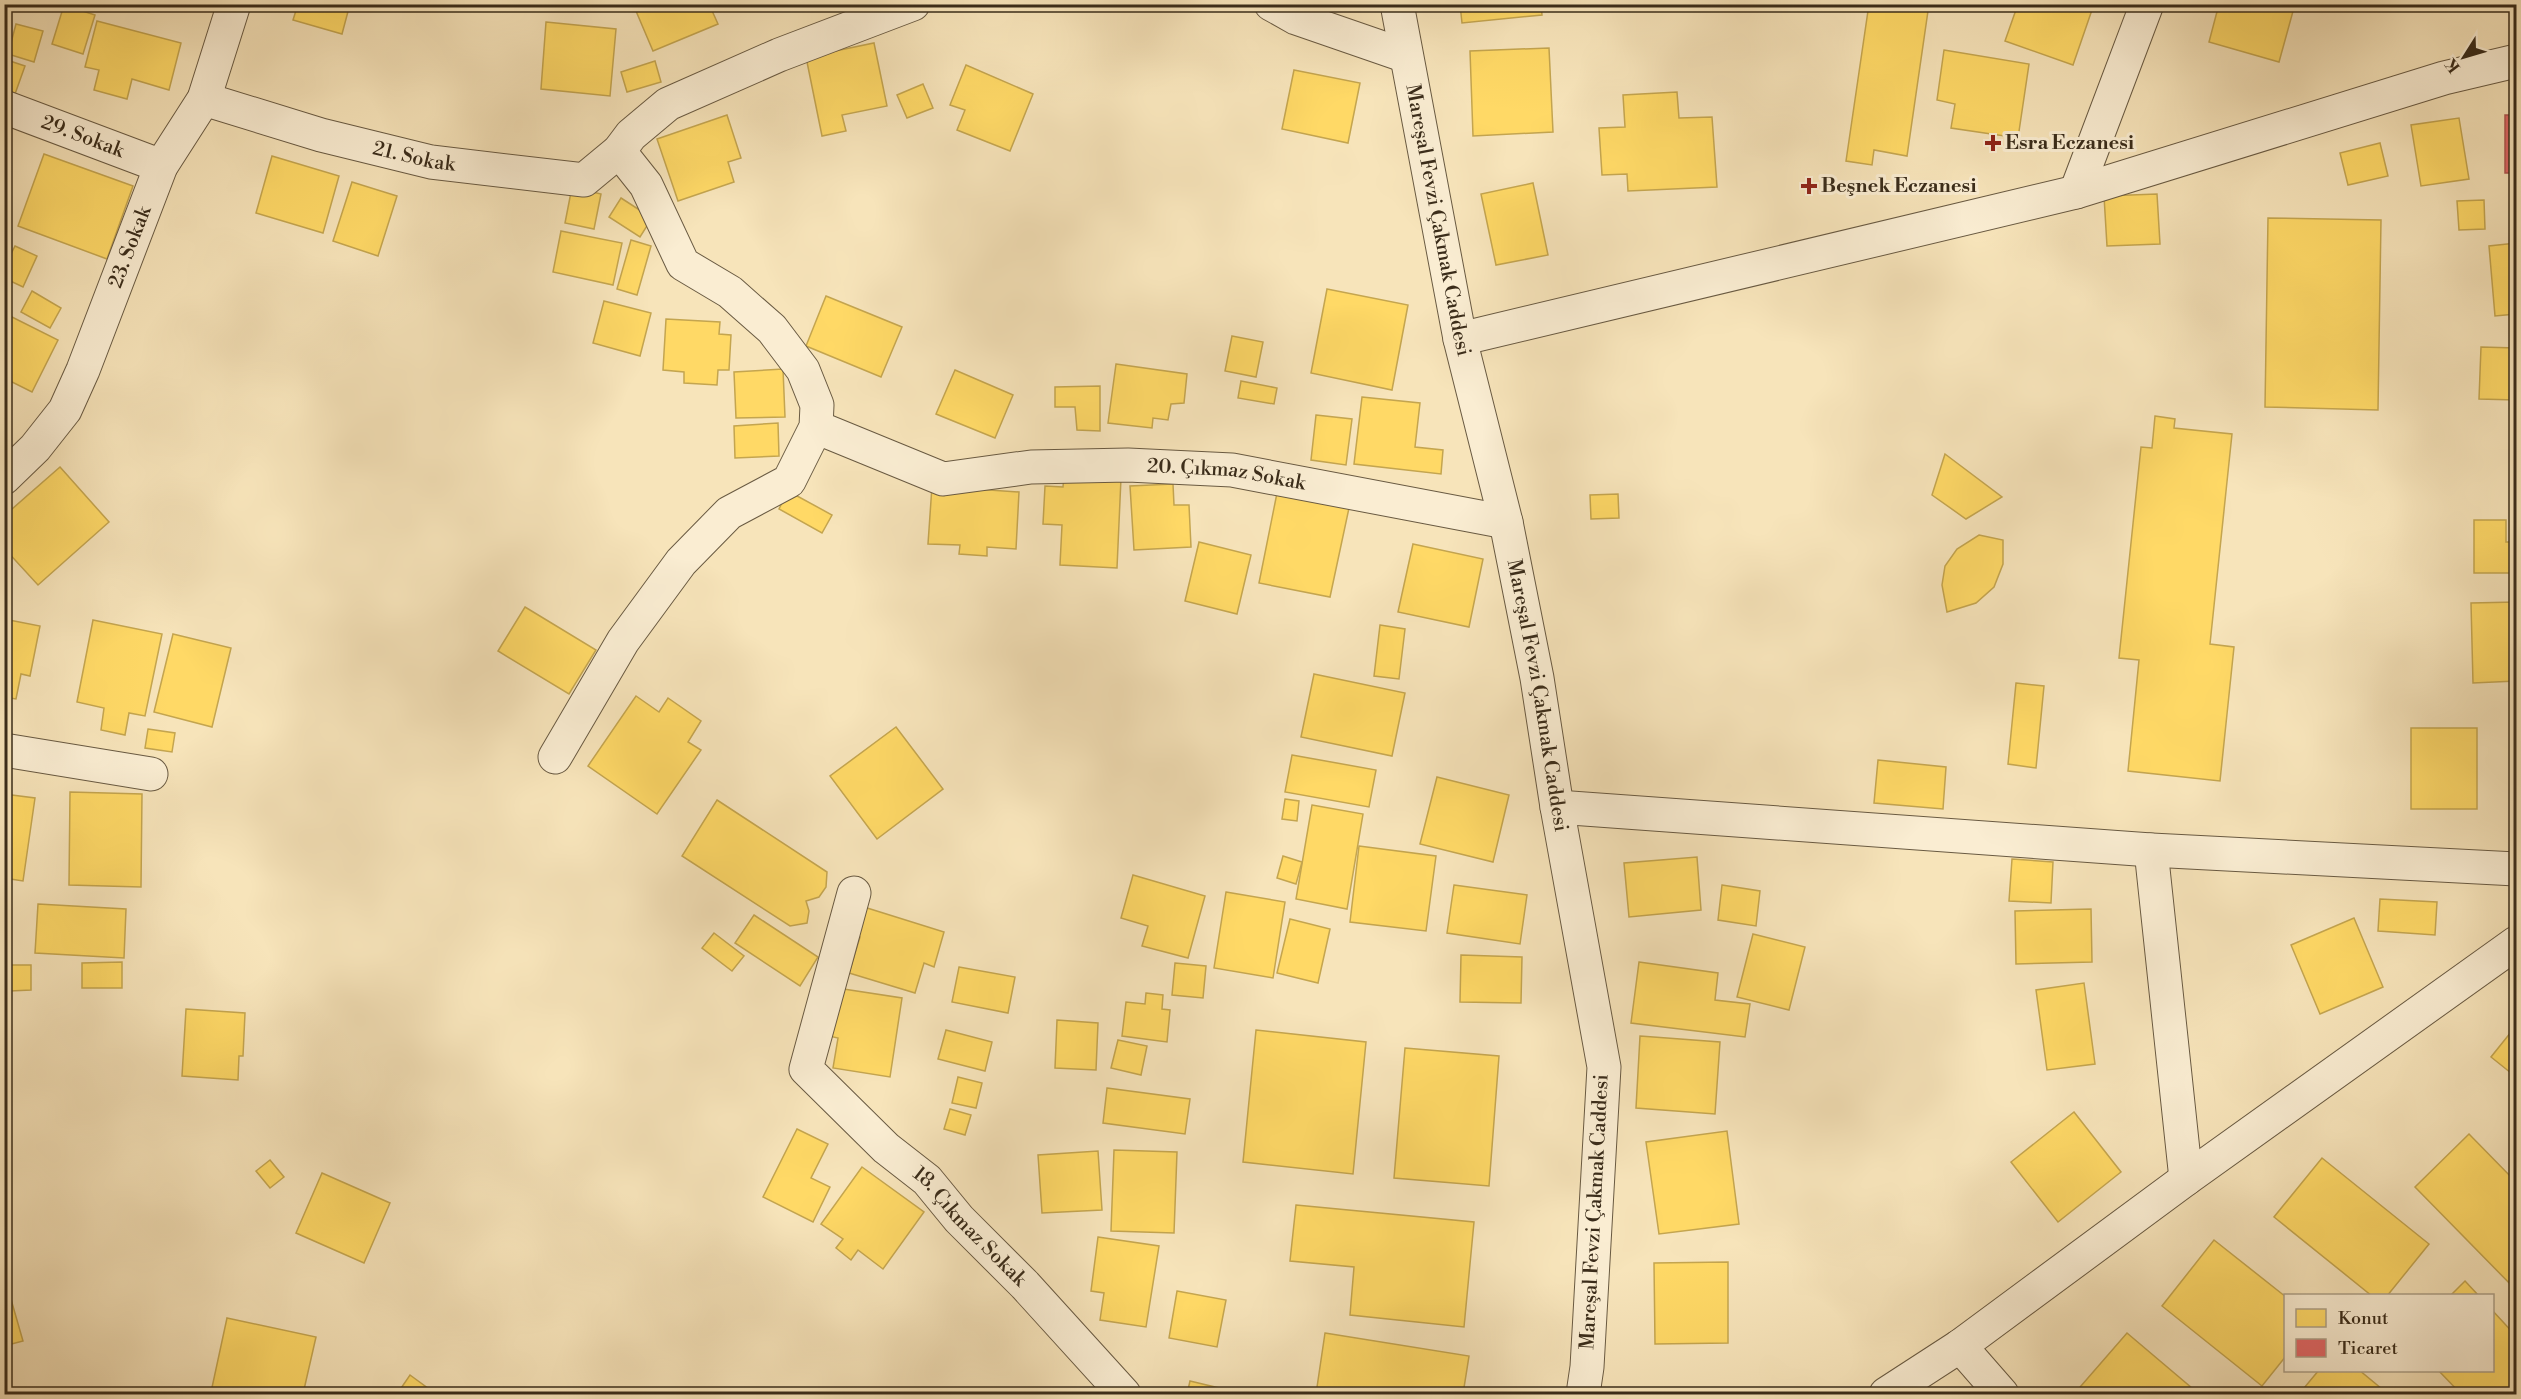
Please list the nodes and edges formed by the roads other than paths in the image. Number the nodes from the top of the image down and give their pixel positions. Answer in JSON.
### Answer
{"nodes":[{"id":1,"x":234,"y":4,"type":"edge"},
{"id":2,"x":913,"y":4,"type":"edge"},
{"id":3,"x":1270,"y":4,"type":"edge"},
{"id":4,"x":1397,"y":4,"type":"edge"},
{"id":5,"x":2147,"y":4,"type":"edge"},
{"id":6,"x":1406,"y":56,"type":"junction"},
{"id":7,"x":2517,"y":61,"type":"edge"},
{"id":8,"x":204,"y":99,"type":"junction"},
{"id":9,"x":4,"y":107,"type":"edge"},
{"id":10,"x":619,"y":151,"type":"junction"},
{"id":11,"x":161,"y":166,"type":"junction"},
{"id":12,"x":2076,"y":192,"type":"junction"},
{"id":13,"x":1460,"y":339,"type":"junction"},
{"id":14,"x":816,"y":427,"type":"junction"},
{"id":15,"x":4,"y":478,"type":"edge"},
{"id":16,"x":1506,"y":522,"type":"junction"},
{"id":17,"x":4,"y":750,"type":"edge"},
{"id":18,"x":555,"y":757,"type":"dead end"},
{"id":19,"x":152,"y":774,"type":"dead end"},
{"id":20,"x":1557,"y":807,"type":"junction"},
{"id":21,"x":2151,"y":850,"type":"junction"},
{"id":22,"x":2517,"y":869,"type":"edge"},
{"id":23,"x":854,"y":892,"type":"dead end"},
{"id":24,"x":2517,"y":943,"type":"edge"},
{"id":25,"x":2503,"y":970,"type":"edge"},
{"id":26,"x":2186,"y":1179,"type":"junction"},
{"id":27,"x":1960,"y":1346,"type":"junction"},
{"id":28,"x":1124,"y":1395,"type":"edge"},
{"id":29,"x":1583,"y":1395,"type":"edge"},
{"id":30,"x":1886,"y":1395,"type":"edge"},
{"id":31,"x":2002,"y":1395,"type":"edge"}],
"edges":[{"from":1,"to":8,"type":"street","name":"23. Sokak"},
{"from":2,"to":10,"type":"street","name":"21. Sokak"},
{"from":3,"to":6,"type":"street"},
{"from":4,"to":6,"type":"street","name":"Mareşal Fevzi Çakmak Caddesi"},
{"from":5,"to":12,"type":"street"},
{"from":6,"to":13,"type":"street","name":"Mareşal Fevzi Çakmak Caddesi"},
{"from":7,"to":12,"type":"street"},
{"from":8,"to":10,"type":"street","name":"21. Sokak"},
{"from":8,"to":11,"type":"street","name":"23. Sokak"},
{"from":9,"to":11,"type":"street","name":"29. Sokak"},
{"from":10,"to":14,"type":"street"},
{"from":11,"to":15,"type":"street","name":"23. Sokak"},
{"from":12,"to":13,"type":"street"},
{"from":13,"to":16,"type":"street","name":"Mareşal Fevzi Çakmak Caddesi"},
{"from":14,"to":16,"type":"street","name":"20. Çıkmaz Sokak"},
{"from":14,"to":18,"type":"street"},
{"from":16,"to":20,"type":"street","name":"Mareşal Fevzi Çakmak Caddesi"},
{"from":17,"to":19,"type":"street"},
{"from":20,"to":21,"type":"street"},
{"from":20,"to":29,"type":"street","name":"Mareşal Fevzi Çakmak Caddesi"},
{"from":21,"to":22,"type":"street"},
{"from":21,"to":26,"type":"street"},
{"from":23,"to":28,"type":"street","name":"18. Çıkmaz Sokak"},
{"from":24,"to":25,"type":"street"},
{"from":25,"to":26,"type":"street"},
{"from":26,"to":27,"type":"street"},
{"from":27,"to":30,"type":"street"},
{"from":27,"to":31,"type":"street"}]}
